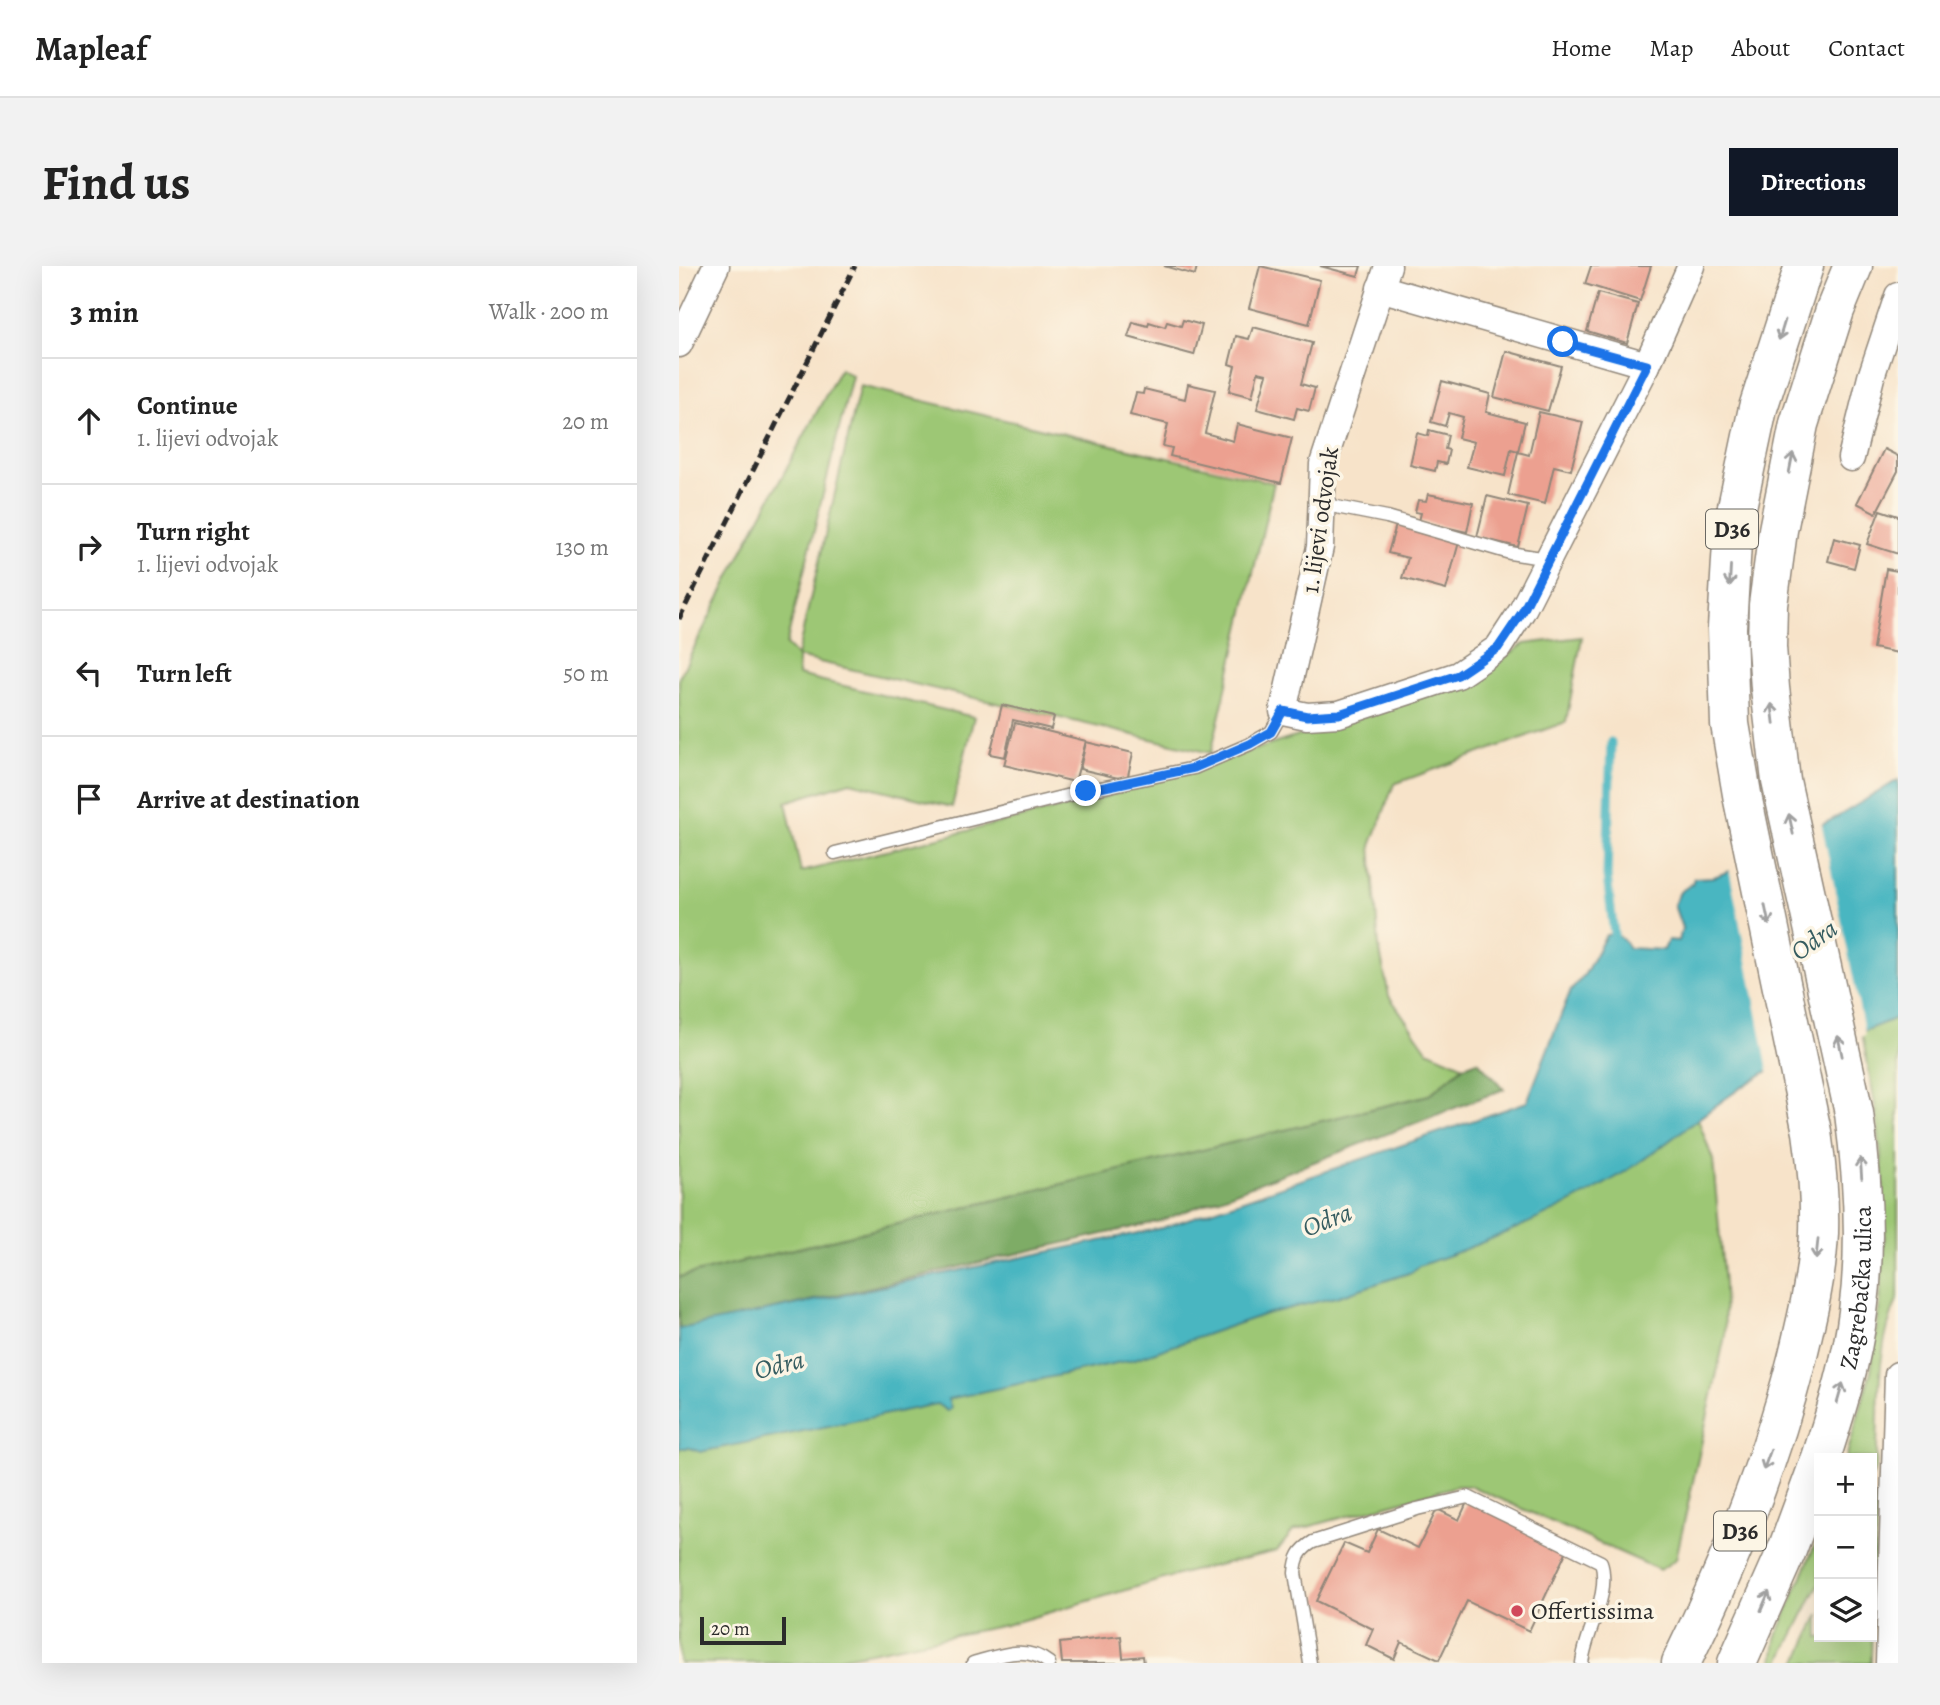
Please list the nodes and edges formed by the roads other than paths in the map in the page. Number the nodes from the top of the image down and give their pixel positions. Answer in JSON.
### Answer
{"nodes":[{"id":1,"x":716,"y":266,"type":"edge"},
{"id":2,"x":1691,"y":266,"type":"edge"},
{"id":3,"x":1804,"y":266,"type":"edge"},
{"id":4,"x":1853,"y":266,"type":"edge"},
{"id":5,"x":1384,"y":277,"type":"edge"},
{"id":6,"x":1898,"y":296,"type":"edge"},
{"id":7,"x":689,"y":301,"type":"edge"},
{"id":8,"x":679,"y":344,"type":"edge"},
{"id":9,"x":1647,"y":365,"type":"junction"},
{"id":10,"x":1851,"y":458,"type":"dead end"},
{"id":11,"x":1321,"y":504,"type":"junction"},
{"id":12,"x":1547,"y":559,"type":"junction"},
{"id":13,"x":1283,"y":711,"type":"junction"},
{"id":14,"x":835,"y":853,"type":"dead end"},
{"id":15,"x":1898,"y":1375,"type":"edge"},
{"id":16,"x":1822,"y":1453,"type":"edge"},
{"id":17,"x":1814,"y":1476,"type":"edge"},
{"id":18,"x":1896,"y":1481,"type":"edge"},
{"id":19,"x":1892,"y":1661,"type":"edge"},
{"id":20,"x":973,"y":1663,"type":"edge"},
{"id":21,"x":1049,"y":1663,"type":"edge"},
{"id":22,"x":1310,"y":1663,"type":"edge"},
{"id":23,"x":1582,"y":1663,"type":"edge"},
{"id":24,"x":1681,"y":1663,"type":"edge"},
{"id":25,"x":1737,"y":1663,"type":"edge"}],
"edges":[{"from":1,"to":7,"type":"street"},
{"from":2,"to":9,"type":"street"},
{"from":3,"to":24,"type":"main road","number":"D36","one_way":true},
{"from":16,"to":4,"type":"main road","name":"Zagrebačka ulica","number":"D36","one_way":true},
{"from":5,"to":9,"type":"street","name":"1. lijevi odvojak"},
{"from":5,"to":11,"type":"street","name":"1. lijevi odvojak"},
{"from":6,"to":10,"type":"street"},
{"from":7,"to":8,"type":"street"},
{"from":9,"to":12,"type":"street"},
{"from":11,"to":12,"type":"lane"},
{"from":11,"to":13,"type":"street","name":"1. lijevi odvojak"},
{"from":12,"to":13,"type":"street"},
{"from":13,"to":14,"type":"lane"},
{"from":15,"to":18,"type":"street"},
{"from":25,"to":17,"type":"main road","name":"Zagrebačka ulica","number":"D36","one_way":true},
{"from":18,"to":19,"type":"street"},
{"from":20,"to":21,"type":"lane"},
{"from":22,"to":23,"type":"lane"}]}
